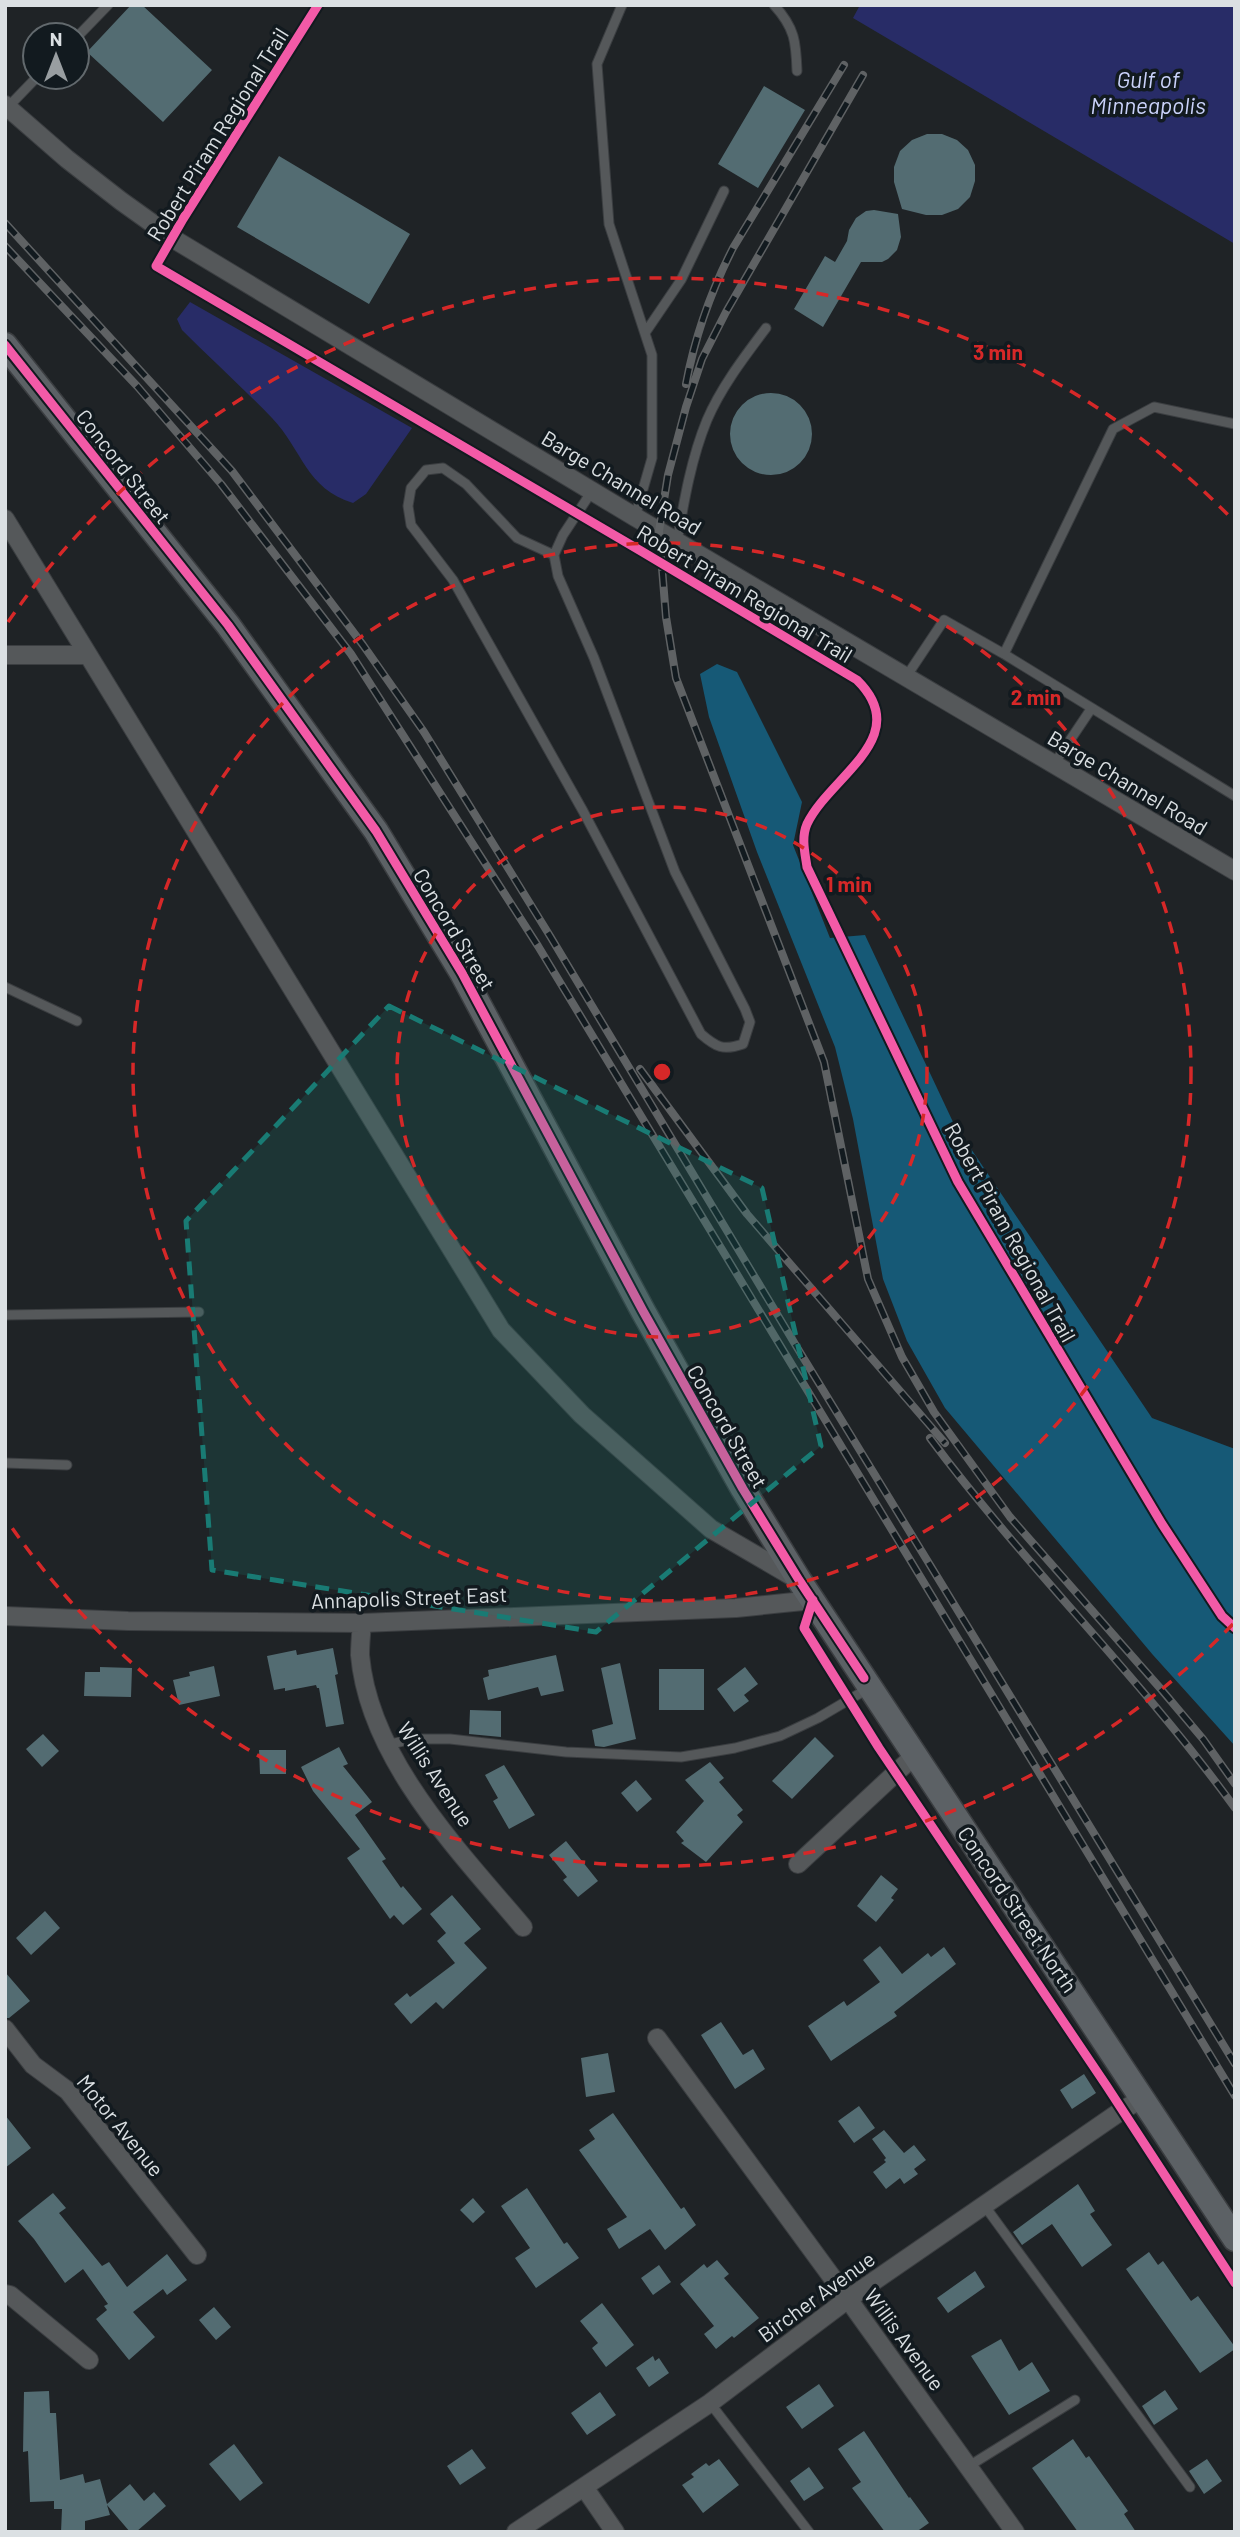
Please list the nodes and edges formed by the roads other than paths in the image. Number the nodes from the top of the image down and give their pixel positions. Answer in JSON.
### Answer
{"nodes":[{"id":1,"x":108,"y":5,"type":"edge"},
{"id":2,"x":622,"y":5,"type":"edge"},
{"id":3,"x":774,"y":5,"type":"edge"},
{"id":4,"x":91,"y":23,"type":"edge"},
{"id":5,"x":797,"y":71,"type":"dead end"},
{"id":6,"x":22,"y":91,"type":"edge"},
{"id":7,"x":6,"y":106,"type":"edge"},
{"id":8,"x":724,"y":191,"type":"dead end"},
{"id":9,"x":766,"y":328,"type":"dead end"},
{"id":10,"x":645,"y":333,"type":"junction"},
{"id":11,"x":5,"y":345,"type":"edge"},
{"id":12,"x":1235,"y":424,"type":"edge"},
{"id":13,"x":593,"y":490,"type":"junction"},
{"id":14,"x":635,"y":517,"type":"junction"},
{"id":15,"x":5,"y":519,"type":"edge"},
{"id":16,"x":677,"y":542,"type":"junction"},
{"id":17,"x":554,"y":555,"type":"junction"},
{"id":18,"x":88,"y":654,"type":"junction"},
{"id":19,"x":1004,"y":654,"type":"junction"},
{"id":20,"x":5,"y":655,"type":"edge"},
{"id":21,"x":906,"y":677,"type":"junction"},
{"id":22,"x":1091,"y":709,"type":"junction"},
{"id":23,"x":1054,"y":764,"type":"junction"},
{"id":24,"x":1235,"y":796,"type":"edge"},
{"id":25,"x":1235,"y":871,"type":"edge"},
{"id":26,"x":5,"y":987,"type":"edge"},
{"id":27,"x":77,"y":1021,"type":"dead end"},
{"id":28,"x":199,"y":1312,"type":"dead end"},
{"id":29,"x":5,"y":1315,"type":"edge"},
{"id":30,"x":5,"y":1463,"type":"edge"},
{"id":31,"x":67,"y":1465,"type":"dead end"},
{"id":32,"x":806,"y":1590,"type":"junction"},
{"id":33,"x":5,"y":1616,"type":"edge"},
{"id":34,"x":362,"y":1623,"type":"junction"},
{"id":35,"x":870,"y":1687,"type":"junction"},
{"id":36,"x":386,"y":1745,"type":"junction"},
{"id":37,"x":915,"y":1755,"type":"junction"},
{"id":38,"x":798,"y":1864,"type":"dead end"},
{"id":39,"x":523,"y":1927,"type":"dead end"},
{"id":40,"x":5,"y":2029,"type":"edge"},
{"id":41,"x":657,"y":2038,"type":"dead end"},
{"id":42,"x":1143,"y":2098,"type":"junction"},
{"id":43,"x":984,"y":2206,"type":"junction"},
{"id":44,"x":1235,"y":2238,"type":"edge"},
{"id":45,"x":197,"y":2255,"type":"dead end"},
{"id":46,"x":5,"y":2294,"type":"edge"},
{"id":47,"x":848,"y":2299,"type":"junction"},
{"id":48,"x":89,"y":2360,"type":"dead end"},
{"id":49,"x":1075,"y":2400,"type":"dead end"},
{"id":50,"x":710,"y":2403,"type":"junction"},
{"id":51,"x":969,"y":2466,"type":"junction"},
{"id":52,"x":584,"y":2487,"type":"junction"},
{"id":53,"x":1190,"y":2487,"type":"dead end"},
{"id":54,"x":516,"y":2532,"type":"edge"},
{"id":55,"x":615,"y":2532,"type":"edge"},
{"id":56,"x":809,"y":2532,"type":"edge"},
{"id":57,"x":1015,"y":2532,"type":"edge"}],
"edges":[{"from":1,"to":4,"type":"lane"},
{"from":2,"to":10,"type":"lane"},
{"from":3,"to":5,"type":"lane"},
{"from":6,"to":7,"type":"lane"},
{"from":7,"to":13,"type":"street","name":"Barge Channel Road"},
{"from":8,"to":10,"type":"lane"},
{"from":9,"to":16,"type":"lane"},
{"from":10,"to":14,"type":"lane"},
{"from":11,"to":32,"type":"main road","name":"Concord Street"},
{"from":12,"to":19,"type":"lane"},
{"from":13,"to":14,"type":"street","name":"Barge Channel Road"},
{"from":13,"to":17,"type":"lane"},
{"from":14,"to":16,"type":"street","name":"Barge Channel Road"},
{"from":15,"to":18,"type":"street"},
{"from":16,"to":21,"type":"street","name":"Barge Channel Road"},
{"from":17,"to":17,"type":"lane"},
{"from":18,"to":20,"type":"street"},
{"from":18,"to":32,"type":"street"},
{"from":19,"to":21,"type":"lane"},
{"from":19,"to":22,"type":"lane"},
{"from":21,"to":23,"type":"street","name":"Barge Channel Road"},
{"from":22,"to":23,"type":"lane"},
{"from":22,"to":24,"type":"lane"},
{"from":23,"to":25,"type":"street","name":"Barge Channel Road"},
{"from":26,"to":27,"type":"lane"},
{"from":28,"to":29,"type":"lane"},
{"from":30,"to":31,"type":"lane"},
{"from":32,"to":34,"type":"street","name":"Annapolis Street East"},
{"from":32,"to":35,"type":"main road","name":"Concord Street North"},
{"from":33,"to":34,"type":"street","name":"Annapolis Street East"},
{"from":34,"to":36,"type":"street","name":"Willis Avenue"},
{"from":35,"to":36,"type":"lane"},
{"from":35,"to":37,"type":"main road","name":"Concord Street North"},
{"from":36,"to":39,"type":"street","name":"Willis Avenue"},
{"from":37,"to":38,"type":"street"},
{"from":37,"to":42,"type":"main road","name":"Concord Street North"},
{"from":40,"to":45,"type":"street","name":"Motor Avenue"},
{"from":41,"to":47,"type":"street","name":"Willis Avenue"},
{"from":42,"to":43,"type":"street","name":"Bircher Avenue"},
{"from":42,"to":44,"type":"main road","name":"Concord Street North"},
{"from":43,"to":47,"type":"street","name":"Bircher Avenue"},
{"from":43,"to":53,"type":"lane"},
{"from":46,"to":48,"type":"street"},
{"from":47,"to":50,"type":"street","name":"Bircher Avenue"},
{"from":47,"to":51,"type":"street","name":"Willis Avenue"},
{"from":49,"to":51,"type":"lane"},
{"from":50,"to":52,"type":"street","name":"Bircher Avenue"},
{"from":50,"to":56,"type":"lane"},
{"from":51,"to":57,"type":"street","name":"Willis Avenue"},
{"from":52,"to":54,"type":"street","name":"Bircher Avenue"},
{"from":52,"to":55,"type":"street"}]}
